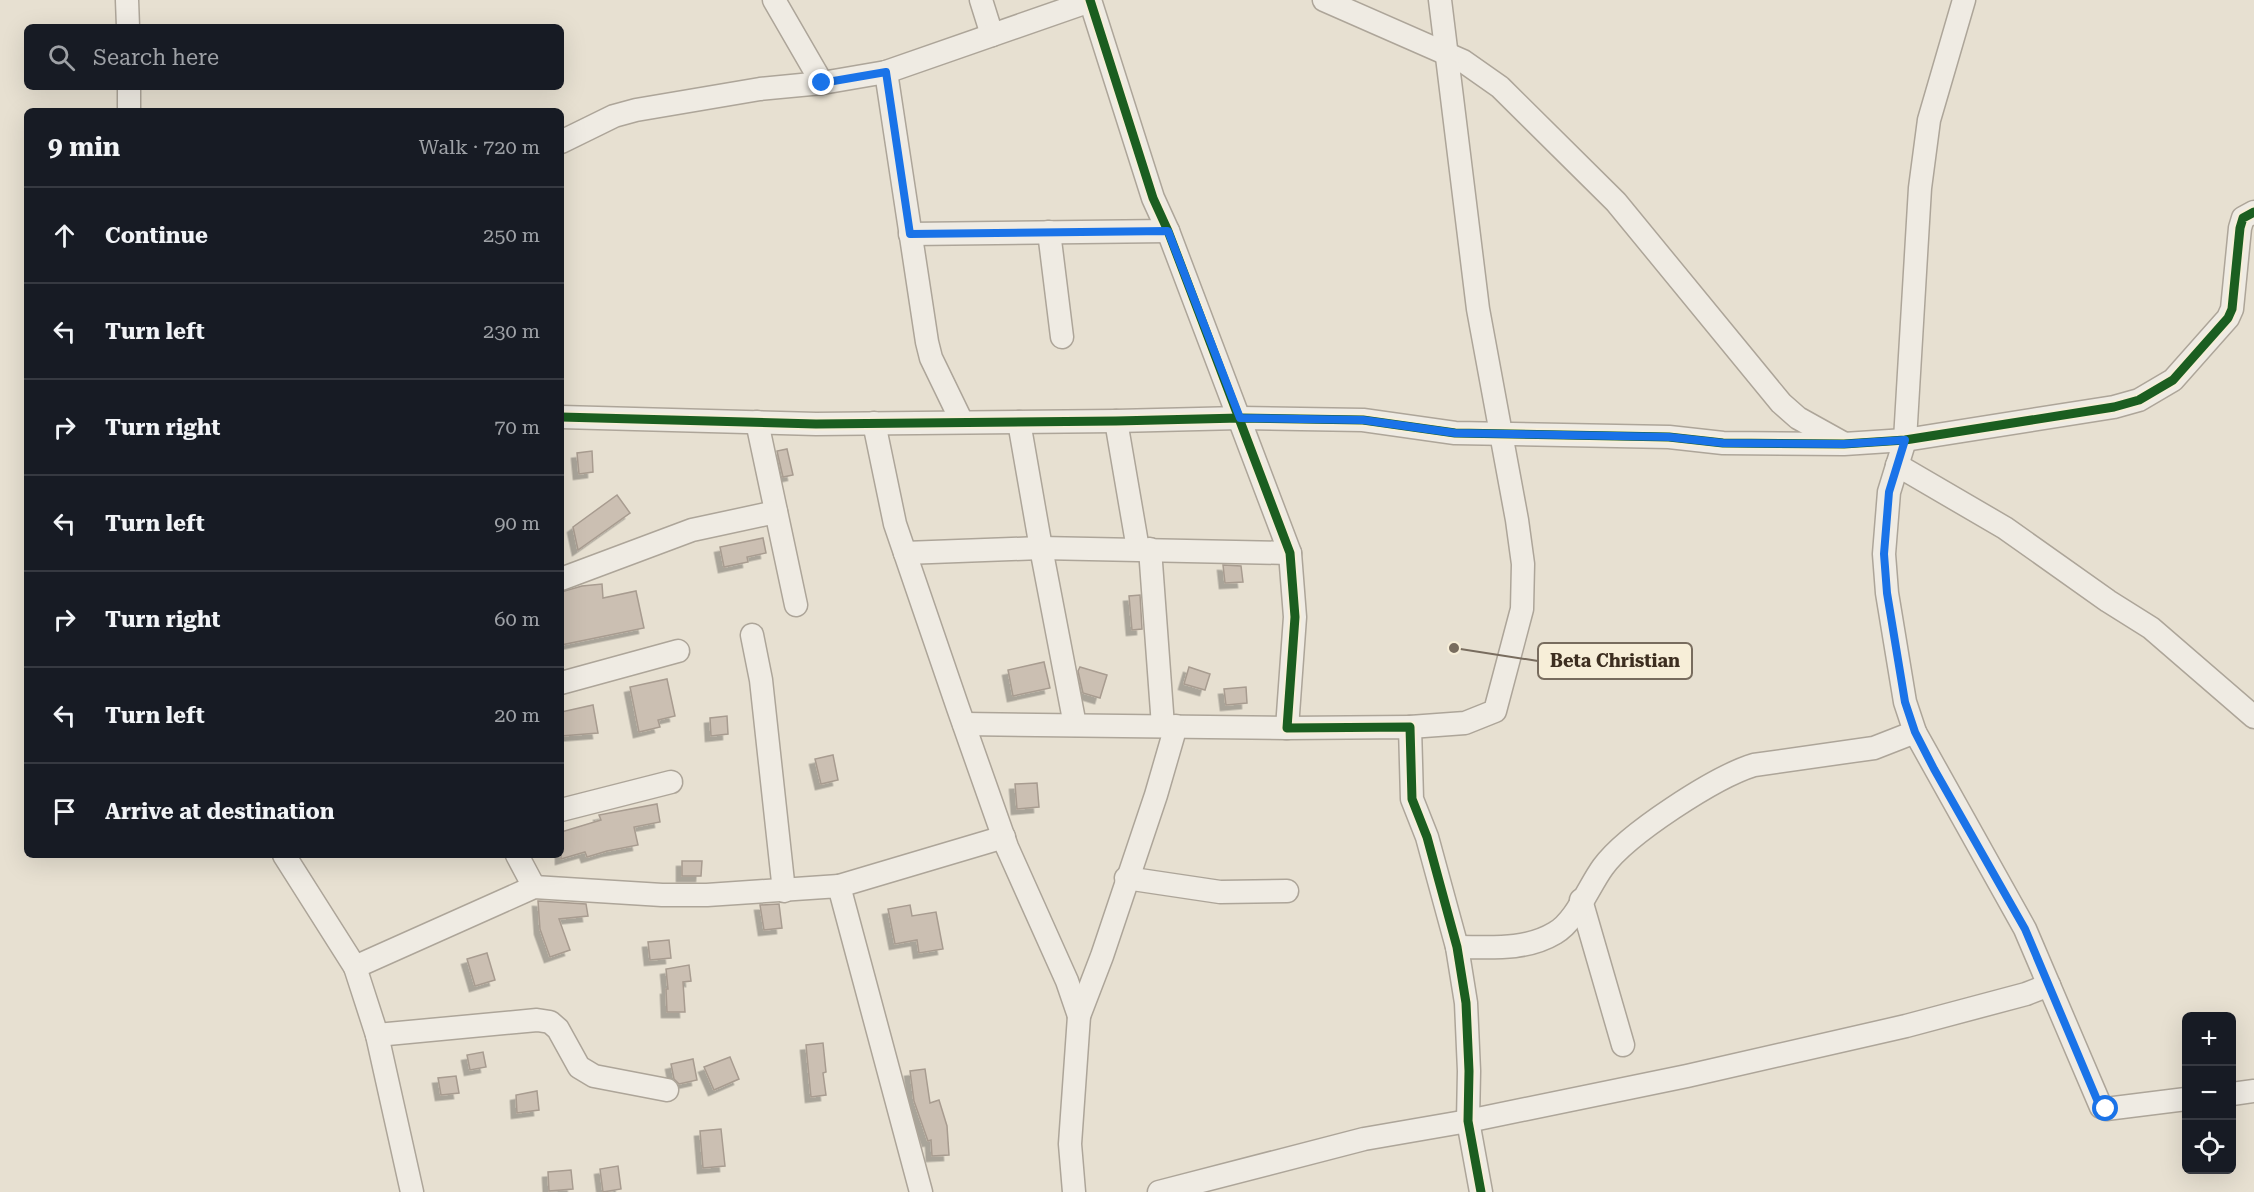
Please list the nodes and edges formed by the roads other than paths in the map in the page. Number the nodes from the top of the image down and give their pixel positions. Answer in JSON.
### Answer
{"nodes":[{"id":1,"x":127,"y":0,"type":"edge"},
{"id":2,"x":774,"y":0,"type":"edge"},
{"id":3,"x":981,"y":0,"type":"edge"},
{"id":4,"x":1090,"y":0,"type":"edge"},
{"id":5,"x":1324,"y":0,"type":"edge"},
{"id":6,"x":1440,"y":0,"type":"edge"},
{"id":7,"x":1964,"y":0,"type":"edge"},
{"id":8,"x":128,"y":24,"type":"edge"},
{"id":9,"x":992,"y":35,"type":"junction"},
{"id":10,"x":1447,"y":54,"type":"junction"},
{"id":11,"x":886,"y":72,"type":"junction"},
{"id":12,"x":822,"y":83,"type":"junction"},
{"id":13,"x":129,"y":90,"type":"edge"},
{"id":14,"x":129,"y":108,"type":"edge"},
{"id":15,"x":564,"y":141,"type":"edge"},
{"id":16,"x":2254,"y":212,"type":"edge"},
{"id":17,"x":1168,"y":231,"type":"junction"},
{"id":18,"x":1049,"y":232,"type":"junction"},
{"id":19,"x":910,"y":234,"type":"junction"},
{"id":20,"x":1062,"y":337,"type":"dead end"},
{"id":21,"x":564,"y":417,"type":"edge"},
{"id":22,"x":1240,"y":418,"type":"junction"},
{"id":23,"x":1116,"y":421,"type":"junction"},
{"id":24,"x":757,"y":422,"type":"junction"},
{"id":25,"x":1019,"y":422,"type":"junction"},
{"id":26,"x":874,"y":423,"type":"junction"},
{"id":27,"x":962,"y":423,"type":"junction"},
{"id":28,"x":1500,"y":434,"type":"junction"},
{"id":29,"x":1905,"y":440,"type":"junction"},
{"id":30,"x":1844,"y":444,"type":"junction"},
{"id":31,"x":1897,"y":465,"type":"junction"},
{"id":32,"x":776,"y":512,"type":"junction"},
{"id":33,"x":1041,"y":548,"type":"junction"},
{"id":34,"x":1144,"y":549,"type":"junction"},
{"id":35,"x":905,"y":553,"type":"junction"},
{"id":36,"x":1290,"y":553,"type":"junction"},
{"id":37,"x":564,"y":578,"type":"edge"},
{"id":38,"x":796,"y":605,"type":"dead end"},
{"id":39,"x":752,"y":635,"type":"dead end"},
{"id":40,"x":678,"y":651,"type":"dead end"},
{"id":41,"x":564,"y":682,"type":"edge"},
{"id":42,"x":2254,"y":717,"type":"edge"},
{"id":43,"x":964,"y":724,"type":"junction"},
{"id":44,"x":1075,"y":725,"type":"junction"},
{"id":45,"x":1170,"y":726,"type":"junction"},
{"id":46,"x":1410,"y":727,"type":"junction"},
{"id":47,"x":1287,"y":728,"type":"junction"},
{"id":48,"x":1915,"y":732,"type":"junction"},
{"id":49,"x":671,"y":782,"type":"dead end"},
{"id":50,"x":564,"y":809,"type":"edge"},
{"id":51,"x":1004,"y":837,"type":"junction"},
{"id":52,"x":286,"y":858,"type":"edge"},
{"id":53,"x":519,"y":858,"type":"edge"},
{"id":54,"x":1126,"y":878,"type":"junction"},
{"id":55,"x":839,"y":886,"type":"junction"},
{"id":56,"x":534,"y":887,"type":"junction"},
{"id":57,"x":784,"y":891,"type":"junction"},
{"id":58,"x":1287,"y":891,"type":"dead end"},
{"id":59,"x":1581,"y":900,"type":"junction"},
{"id":60,"x":1457,"y":947,"type":"junction"},
{"id":61,"x":355,"y":967,"type":"junction"},
{"id":62,"x":2049,"y":985,"type":"junction"},
{"id":63,"x":1079,"y":1016,"type":"junction"},
{"id":64,"x":377,"y":1035,"type":"junction"},
{"id":65,"x":1623,"y":1045,"type":"dead end"},
{"id":66,"x":667,"y":1090,"type":"dead end"},
{"id":67,"x":2254,"y":1091,"type":"edge"},
{"id":68,"x":2236,"y":1093,"type":"edge"},
{"id":69,"x":2182,"y":1100,"type":"edge"},
{"id":70,"x":1468,"y":1121,"type":"junction"},
{"id":71,"x":412,"y":1192,"type":"edge"},
{"id":72,"x":921,"y":1192,"type":"edge"},
{"id":73,"x":1074,"y":1192,"type":"edge"},
{"id":74,"x":1159,"y":1192,"type":"edge"},
{"id":75,"x":1481,"y":1192,"type":"edge"}],
"edges":[{"from":1,"to":8,"type":"street"},
{"from":2,"to":12,"type":"street"},
{"from":3,"to":9,"type":"street"},
{"from":4,"to":9,"type":"street"},
{"from":4,"to":17,"type":"street"},
{"from":5,"to":10,"type":"street"},
{"from":6,"to":10,"type":"street"},
{"from":7,"to":29,"type":"street"},
{"from":9,"to":11,"type":"street"},
{"from":10,"to":28,"type":"street"},
{"from":10,"to":30,"type":"street"},
{"from":11,"to":12,"type":"street"},
{"from":11,"to":19,"type":"street"},
{"from":12,"to":15,"type":"street"},
{"from":13,"to":14,"type":"street"},
{"from":16,"to":29,"type":"street"},
{"from":17,"to":18,"type":"street"},
{"from":17,"to":22,"type":"street"},
{"from":18,"to":19,"type":"street"},
{"from":18,"to":20,"type":"street"},
{"from":19,"to":27,"type":"street"},
{"from":21,"to":24,"type":"street"},
{"from":22,"to":23,"type":"street"},
{"from":22,"to":28,"type":"street"},
{"from":22,"to":36,"type":"street"},
{"from":23,"to":25,"type":"street"},
{"from":23,"to":34,"type":"street"},
{"from":24,"to":26,"type":"street"},
{"from":24,"to":32,"type":"street"},
{"from":25,"to":27,"type":"street"},
{"from":25,"to":33,"type":"street"},
{"from":26,"to":27,"type":"street"},
{"from":26,"to":35,"type":"street"},
{"from":28,"to":30,"type":"street"},
{"from":28,"to":46,"type":"street"},
{"from":29,"to":30,"type":"street"},
{"from":29,"to":31,"type":"street"},
{"from":31,"to":42,"type":"street"},
{"from":31,"to":48,"type":"street"},
{"from":32,"to":37,"type":"street"},
{"from":32,"to":38,"type":"street"},
{"from":33,"to":34,"type":"street"},
{"from":33,"to":35,"type":"street"},
{"from":33,"to":44,"type":"street"},
{"from":34,"to":36,"type":"street"},
{"from":34,"to":45,"type":"street"},
{"from":35,"to":43,"type":"street"},
{"from":36,"to":47,"type":"street"},
{"from":39,"to":57,"type":"street"},
{"from":40,"to":41,"type":"street"},
{"from":43,"to":44,"type":"street"},
{"from":43,"to":51,"type":"street"},
{"from":44,"to":45,"type":"street"},
{"from":45,"to":47,"type":"street"},
{"from":45,"to":54,"type":"street"},
{"from":46,"to":47,"type":"street"},
{"from":46,"to":60,"type":"street"},
{"from":48,"to":59,"type":"street"},
{"from":48,"to":62,"type":"street"},
{"from":49,"to":50,"type":"street"},
{"from":51,"to":55,"type":"street"},
{"from":51,"to":63,"type":"street"},
{"from":52,"to":61,"type":"street"},
{"from":53,"to":56,"type":"street"},
{"from":54,"to":58,"type":"street"},
{"from":54,"to":63,"type":"street"},
{"from":55,"to":57,"type":"street"},
{"from":55,"to":72,"type":"street"},
{"from":56,"to":57,"type":"street"},
{"from":56,"to":61,"type":"street"},
{"from":59,"to":60,"type":"street"},
{"from":59,"to":65,"type":"street"},
{"from":60,"to":70,"type":"street"},
{"from":61,"to":64,"type":"street"},
{"from":62,"to":69,"type":"street"},
{"from":62,"to":70,"type":"street"},
{"from":63,"to":73,"type":"street"},
{"from":64,"to":66,"type":"street"},
{"from":64,"to":71,"type":"street"},
{"from":67,"to":68,"type":"street"},
{"from":70,"to":74,"type":"street"},
{"from":70,"to":75,"type":"street"}]}
